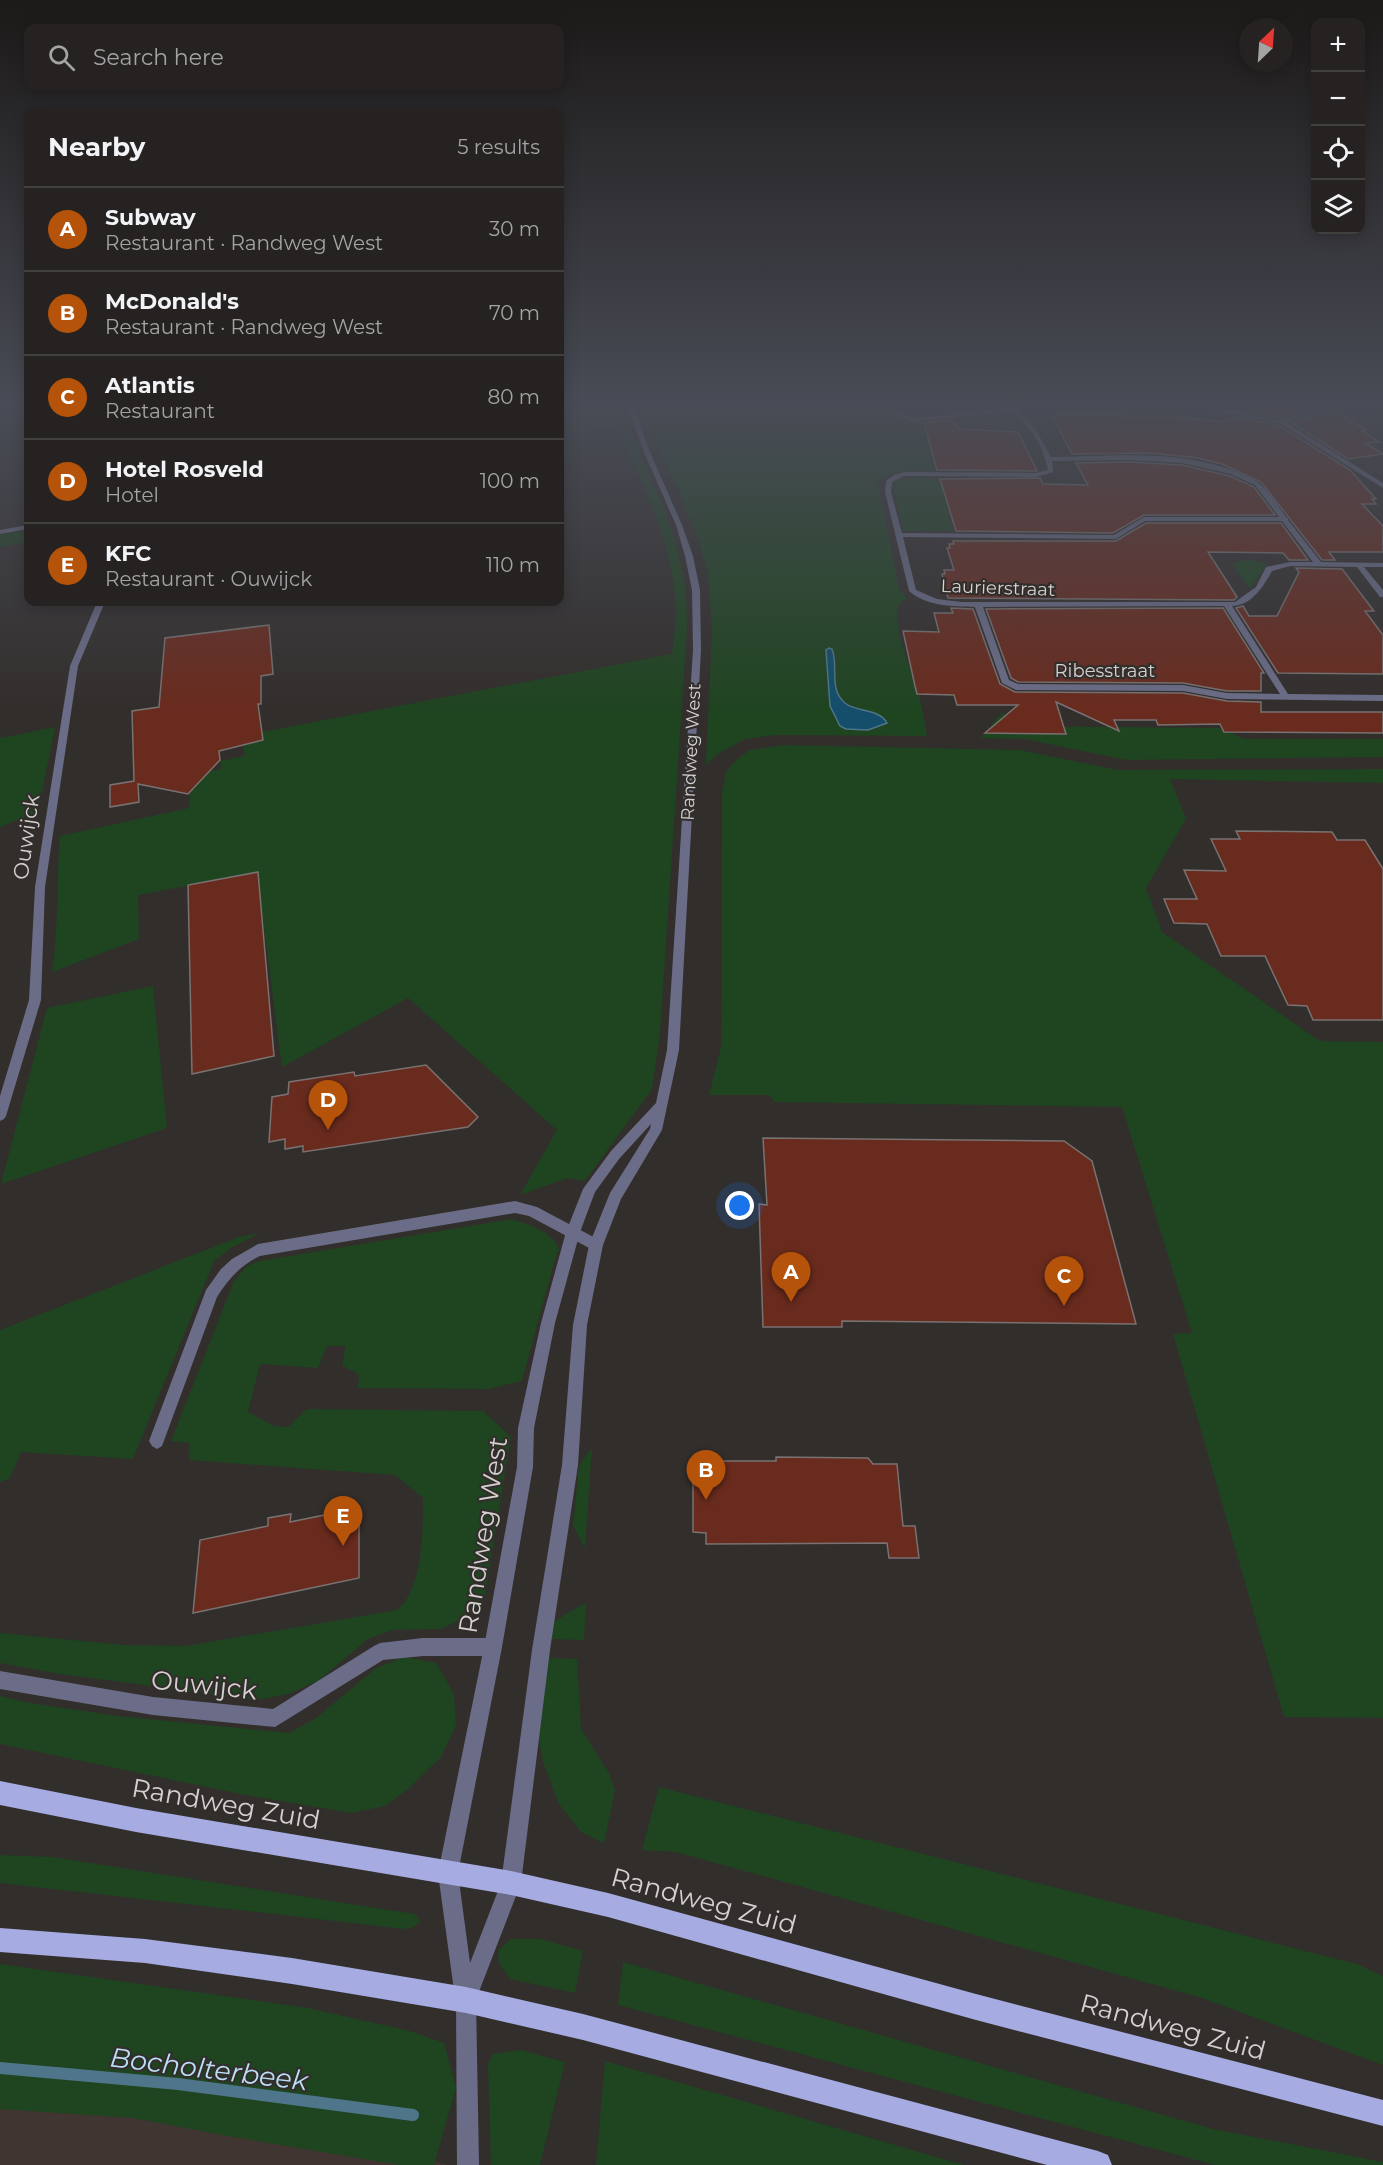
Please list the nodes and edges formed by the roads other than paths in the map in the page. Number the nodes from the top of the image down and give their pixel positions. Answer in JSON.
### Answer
{"nodes":[{"id":1,"x":672,"y":508,"type":"edge"},
{"id":2,"x":892,"y":508,"type":"edge"},
{"id":3,"x":1277,"y":508,"type":"edge"},
{"id":4,"x":1286,"y":519,"type":"junction"},
{"id":5,"x":24,"y":528,"type":"edge"},
{"id":6,"x":0,"y":532,"type":"edge"},
{"id":7,"x":898,"y":535,"type":"junction"},
{"id":8,"x":1318,"y":565,"type":"junction"},
{"id":9,"x":1359,"y":565,"type":"junction"},
{"id":10,"x":1383,"y":566,"type":"edge"},
{"id":11,"x":1383,"y":596,"type":"edge"},
{"id":12,"x":978,"y":605,"type":"junction"},
{"id":13,"x":1227,"y":605,"type":"junction"},
{"id":14,"x":99,"y":606,"type":"edge"},
{"id":15,"x":1286,"y":697,"type":"junction"},
{"id":16,"x":1383,"y":698,"type":"edge"},
{"id":17,"x":660,"y":1106,"type":"junction"},
{"id":18,"x":0,"y":1116,"type":"edge"},
{"id":19,"x":573,"y":1232,"type":"junction"},
{"id":20,"x":596,"y":1245,"type":"junction"},
{"id":21,"x":157,"y":1441,"type":"dead end"},
{"id":22,"x":493,"y":1647,"type":"junction"},
{"id":23,"x":0,"y":1680,"type":"edge"},
{"id":24,"x":0,"y":1793,"type":"edge"},
{"id":25,"x":448,"y":1873,"type":"junction"},
{"id":26,"x":511,"y":1883,"type":"junction"},
{"id":27,"x":0,"y":1940,"type":"edge"},
{"id":28,"x":466,"y":2000,"type":"junction"},
{"id":29,"x":1383,"y":2113,"type":"edge"},
{"id":30,"x":468,"y":2165,"type":"edge"},
{"id":31,"x":1098,"y":2165,"type":"edge"}],
"edges":[{"from":1,"to":17,"type":"street","name":"Randweg West"},
{"from":2,"to":7,"type":"street","name":"Laurierstraat"},
{"from":3,"to":4,"type":"street"},
{"from":4,"to":7,"type":"street"},
{"from":4,"to":8,"type":"street"},
{"from":5,"to":6,"type":"street"},
{"from":7,"to":12,"type":"street","name":"Laurierstraat"},
{"from":8,"to":9,"type":"street","name":"Laurierstraat"},
{"from":8,"to":13,"type":"street","name":"Laurierstraat"},
{"from":9,"to":10,"type":"street","name":"Laurierstraat"},
{"from":9,"to":11,"type":"street"},
{"from":12,"to":13,"type":"street","name":"Laurierstraat"},
{"from":12,"to":15,"type":"street","name":"Ribesstraat"},
{"from":13,"to":15,"type":"street"},
{"from":14,"to":18,"type":"street","name":"Ouwijck"},
{"from":15,"to":16,"type":"street","name":"Ribesstraat"},
{"from":17,"to":19,"type":"street","name":"Randweg West"},
{"from":17,"to":20,"type":"street","name":"Randweg West"},
{"from":19,"to":20,"type":"street"},
{"from":19,"to":21,"type":"street"},
{"from":19,"to":22,"type":"street","name":"Randweg West"},
{"from":20,"to":26,"type":"street","name":"Randweg West"},
{"from":22,"to":23,"type":"street","name":"Ouwijck"},
{"from":22,"to":25,"type":"street","name":"Randweg West"},
{"from":24,"to":25,"type":"main road","name":"Randweg Zuid"},
{"from":25,"to":26,"type":"main road","name":"Randweg Zuid"},
{"from":25,"to":28,"type":"street","name":"Randweg West"},
{"from":26,"to":28,"type":"street","name":"Randweg West"},
{"from":26,"to":29,"type":"main road","name":"Randweg Zuid"},
{"from":27,"to":28,"type":"main road"},
{"from":28,"to":30,"type":"street","name":"Randweg West"},
{"from":28,"to":31,"type":"main road"}]}
